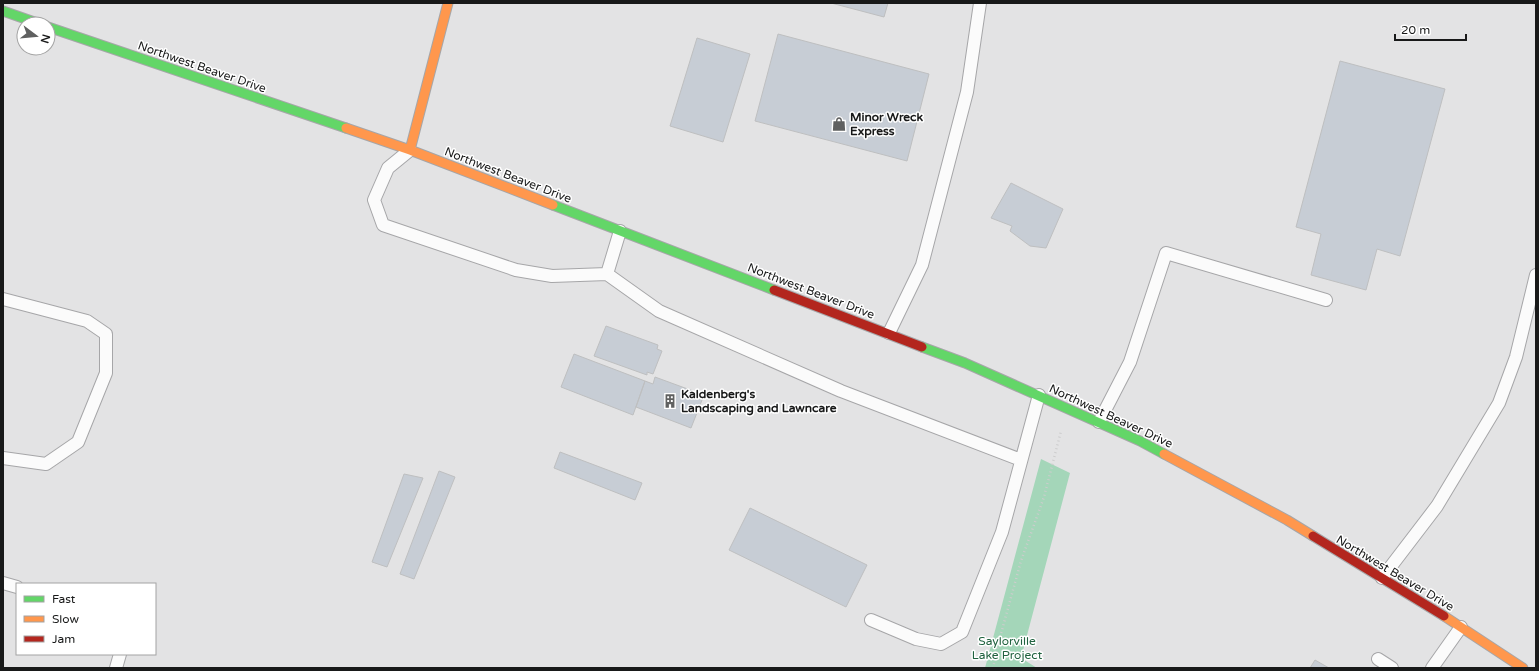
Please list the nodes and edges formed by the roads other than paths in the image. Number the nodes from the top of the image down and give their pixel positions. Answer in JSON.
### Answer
{"nodes":[{"id":1,"x":448,"y":3,"type":"edge"},
{"id":2,"x":980,"y":3,"type":"edge"},
{"id":3,"x":3,"y":11,"type":"edge"},
{"id":4,"x":17,"y":16,"type":"edge"},
{"id":5,"x":56,"y":30,"type":"edge"},
{"id":6,"x":410,"y":150,"type":"junction"},
{"id":7,"x":620,"y":231,"type":"junction"},
{"id":8,"x":607,"y":274,"type":"junction"},
{"id":9,"x":1536,"y":275,"type":"edge"},
{"id":10,"x":3,"y":298,"type":"edge"},
{"id":11,"x":1326,"y":300,"type":"dead end"},
{"id":12,"x":889,"y":334,"type":"junction"},
{"id":13,"x":1039,"y":395,"type":"junction"},
{"id":14,"x":1099,"y":422,"type":"junction"},
{"id":15,"x":3,"y":458,"type":"edge"},
{"id":16,"x":1021,"y":460,"type":"junction"},
{"id":17,"x":1382,"y":578,"type":"junction"},
{"id":18,"x":3,"y":583,"type":"edge"},
{"id":19,"x":16,"y":587,"type":"edge"},
{"id":20,"x":871,"y":620,"type":"dead end"},
{"id":21,"x":1461,"y":627,"type":"junction"},
{"id":22,"x":120,"y":655,"type":"edge"},
{"id":23,"x":1378,"y":659,"type":"dead end"},
{"id":24,"x":116,"y":668,"type":"edge"},
{"id":25,"x":1392,"y":668,"type":"edge"},
{"id":26,"x":1432,"y":668,"type":"edge"},
{"id":27,"x":1523,"y":668,"type":"edge"}],
"edges":[{"from":1,"to":6,"type":"main road"},
{"from":2,"to":12,"type":"lane"},
{"from":3,"to":4,"type":"main road"},
{"from":5,"to":6,"type":"main road","name":"Northwest Beaver Drive"},
{"from":6,"to":7,"type":"main road","name":"Northwest Beaver Drive"},
{"from":6,"to":8,"type":"lane"},
{"from":7,"to":8,"type":"lane"},
{"from":7,"to":12,"type":"main road","name":"Northwest Beaver Drive"},
{"from":8,"to":16,"type":"lane"},
{"from":9,"to":17,"type":"lane"},
{"from":10,"to":15,"type":"lane"},
{"from":11,"to":14,"type":"lane"},
{"from":12,"to":13,"type":"main road","name":"Northwest Beaver Drive"},
{"from":13,"to":14,"type":"main road","name":"Northwest Beaver Drive"},
{"from":13,"to":16,"type":"lane"},
{"from":14,"to":17,"type":"main road","name":"Northwest Beaver Drive"},
{"from":16,"to":20,"type":"lane"},
{"from":17,"to":21,"type":"main road","name":"Northwest Beaver Drive"},
{"from":18,"to":19,"type":"lane"},
{"from":21,"to":26,"type":"lane"},
{"from":21,"to":27,"type":"main road","name":"Northwest Beaver Drive"},
{"from":22,"to":24,"type":"lane"},
{"from":23,"to":25,"type":"lane"}]}
